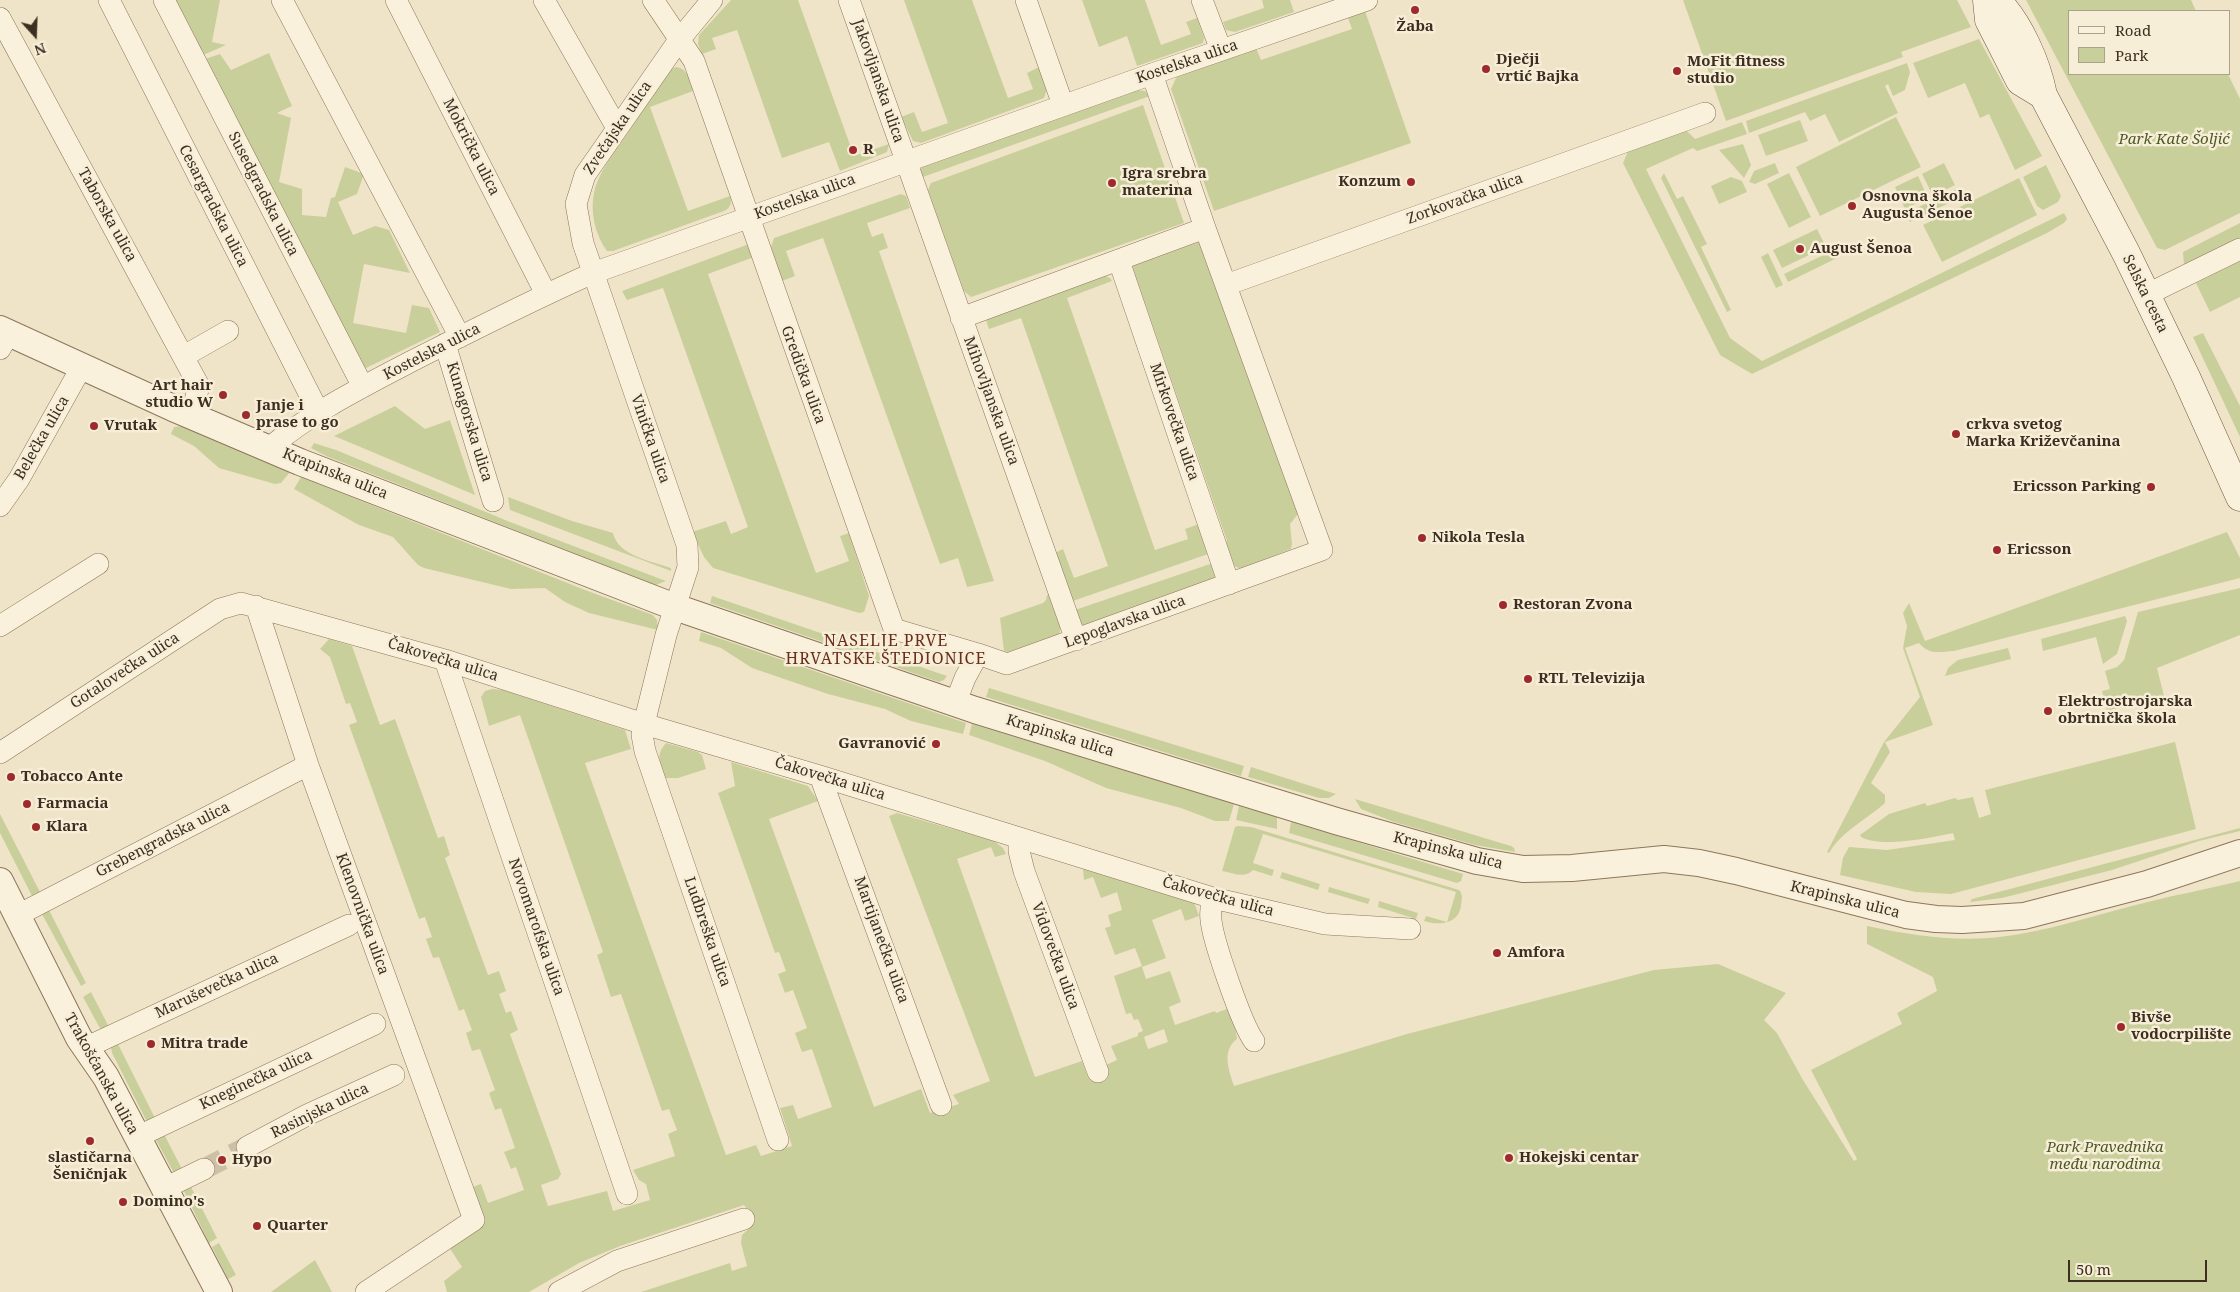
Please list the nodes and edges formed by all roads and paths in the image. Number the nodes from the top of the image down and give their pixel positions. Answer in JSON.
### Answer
{"nodes":[{"id":1,"x":109,"y":0,"type":"edge"},
{"id":2,"x":164,"y":0,"type":"edge"},
{"id":3,"x":282,"y":0,"type":"edge"},
{"id":4,"x":396,"y":0,"type":"edge"},
{"id":5,"x":544,"y":0,"type":"edge"},
{"id":6,"x":653,"y":0,"type":"edge"},
{"id":7,"x":712,"y":0,"type":"edge"},
{"id":8,"x":849,"y":0,"type":"edge"},
{"id":9,"x":1026,"y":0,"type":"edge"},
{"id":10,"x":1202,"y":0,"type":"edge"},
{"id":11,"x":1367,"y":0,"type":"edge"},
{"id":12,"x":1987,"y":0,"type":"edge"},
{"id":13,"x":1996,"y":0,"type":"edge"},
{"id":14,"x":0,"y":18,"type":"edge"},
{"id":15,"x":679,"y":40,"type":"junction"},
{"id":16,"x":1221,"y":50,"type":"junction"},
{"id":17,"x":1152,"y":74,"type":"junction"},
{"id":18,"x":2042,"y":95,"type":"junction"},
{"id":19,"x":1063,"y":106,"type":"junction"},
{"id":20,"x":1705,"y":113,"type":"dead end"},
{"id":21,"x":617,"y":128,"type":"junction"},
{"id":22,"x":906,"y":161,"type":"junction"},
{"id":23,"x":748,"y":218,"type":"junction"},
{"id":24,"x":1206,"y":228,"type":"junction"},
{"id":25,"x":2240,"y":249,"type":"edge"},
{"id":26,"x":1119,"y":261,"type":"junction"},
{"id":27,"x":593,"y":273,"type":"junction"},
{"id":28,"x":1226,"y":285,"type":"junction"},
{"id":29,"x":546,"y":294,"type":"junction"},
{"id":30,"x":2146,"y":295,"type":"junction"},
{"id":31,"x":961,"y":318,"type":"junction"},
{"id":32,"x":228,"y":331,"type":"dead end"},
{"id":33,"x":3,"y":337,"type":"edge"},
{"id":34,"x":453,"y":341,"type":"junction"},
{"id":35,"x":184,"y":356,"type":"junction"},
{"id":36,"x":81,"y":368,"type":"junction"},
{"id":37,"x":363,"y":387,"type":"junction"},
{"id":38,"x":318,"y":411,"type":"junction"},
{"id":39,"x":191,"y":415,"type":"junction"},
{"id":40,"x":269,"y":448,"type":"junction"},
{"id":41,"x":2240,"y":497,"type":"edge"},
{"id":42,"x":493,"y":501,"type":"dead end"},
{"id":43,"x":0,"y":506,"type":"edge"},
{"id":44,"x":98,"y":564,"type":"dead end"},
{"id":45,"x":1229,"y":584,"type":"junction"},
{"id":46,"x":256,"y":606,"type":"junction"},
{"id":47,"x":675,"y":607,"type":"junction"},
{"id":48,"x":0,"y":626,"type":"edge"},
{"id":49,"x":1076,"y":640,"type":"junction"},
{"id":50,"x":978,"y":654,"type":"junction"},
{"id":51,"x":445,"y":660,"type":"junction"},
{"id":52,"x":955,"y":704,"type":"junction"},
{"id":53,"x":644,"y":724,"type":"junction"},
{"id":54,"x":0,"y":753,"type":"edge"},
{"id":55,"x":308,"y":765,"type":"junction"},
{"id":56,"x":820,"y":776,"type":"junction"},
{"id":57,"x":1019,"y":838,"type":"junction"},
{"id":58,"x":2240,"y":853,"type":"edge"},
{"id":59,"x":0,"y":881,"type":"edge"},
{"id":60,"x":1213,"y":898,"type":"junction"},
{"id":61,"x":18,"y":915,"type":"junction"},
{"id":62,"x":349,"y":925,"type":"dead end"},
{"id":63,"x":1410,"y":929,"type":"dead end"},
{"id":64,"x":375,"y":1024,"type":"dead end"},
{"id":65,"x":1254,"y":1041,"type":"dead end"},
{"id":66,"x":86,"y":1048,"type":"junction"},
{"id":67,"x":1098,"y":1072,"type":"dead end"},
{"id":68,"x":394,"y":1075,"type":"dead end"},
{"id":69,"x":941,"y":1106,"type":"dead end"},
{"id":70,"x":137,"y":1137,"type":"junction"},
{"id":71,"x":778,"y":1140,"type":"dead end"},
{"id":72,"x":247,"y":1147,"type":"tunnel mouth"},
{"id":73,"x":204,"y":1169,"type":"tunnel mouth"},
{"id":74,"x":163,"y":1189,"type":"junction"},
{"id":75,"x":627,"y":1194,"type":"dead end"},
{"id":76,"x":744,"y":1219,"type":"dead end"},
{"id":77,"x":219,"y":1292,"type":"edge"},
{"id":78,"x":366,"y":1292,"type":"edge"},
{"id":79,"x":559,"y":1292,"type":"edge"}],
"edges":[{"from":1,"to":38,"type":"street","name":"Cesargradska ulica"},
{"from":2,"to":37,"type":"street","name":"Susedgradska ulica"},
{"from":3,"to":34,"type":"street"},
{"from":4,"to":29,"type":"street","name":"Mokrička ulica"},
{"from":5,"to":21,"type":"street"},
{"from":6,"to":15,"type":"street","name":"Gredička ulica"},
{"from":7,"to":15,"type":"street","name":"Zvečajska ulica"},
{"from":8,"to":22,"type":"street","name":"Jakovljanska ulica"},
{"from":9,"to":19,"type":"street"},
{"from":10,"to":16,"type":"street"},
{"from":11,"to":16,"type":"street","name":"Kostelska ulica"},
{"from":12,"to":18,"type":"main road"},
{"from":13,"to":18,"type":"main road","name":"Selska cesta"},
{"from":14,"to":35,"type":"street","name":"Taborska ulica"},
{"from":15,"to":21,"type":"street","name":"Zvečajska ulica"},
{"from":15,"to":23,"type":"street","name":"Gredička ulica"},
{"from":16,"to":17,"type":"street","name":"Kostelska ulica"},
{"from":17,"to":19,"type":"street","name":"Kostelska ulica"},
{"from":17,"to":24,"type":"street"},
{"from":18,"to":30,"type":"main road","name":"Selska cesta"},
{"from":19,"to":22,"type":"street","name":"Kostelska ulica"},
{"from":20,"to":28,"type":"street","name":"Zorkovačka ulica"},
{"from":21,"to":27,"type":"street","name":"Zvečajska ulica"},
{"from":22,"to":23,"type":"street","name":"Kostelska ulica"},
{"from":22,"to":31,"type":"street","name":"Mihovljanska ulica"},
{"from":23,"to":27,"type":"street","name":"Kostelska ulica"},
{"from":23,"to":50,"type":"street","name":"Gredička ulica"},
{"from":24,"to":26,"type":"street"},
{"from":24,"to":28,"type":"street"},
{"from":25,"to":30,"type":"street"},
{"from":26,"to":31,"type":"street"},
{"from":26,"to":45,"type":"street","name":"Mirkovečka ulica"},
{"from":27,"to":29,"type":"street","name":"Kostelska ulica"},
{"from":27,"to":47,"type":"street","name":"Vinička ulica"},
{"from":28,"to":45,"type":"street","name":"Lepoglavska ulica"},
{"from":29,"to":34,"type":"street","name":"Kostelska ulica"},
{"from":30,"to":41,"type":"main road","name":"Selska cesta"},
{"from":31,"to":49,"type":"street","name":"Mihovljanska ulica"},
{"from":32,"to":35,"type":"street"},
{"from":33,"to":36,"type":"street","name":"Krapinska ulica"},
{"from":34,"to":37,"type":"street","name":"Kostelska ulica"},
{"from":34,"to":42,"type":"street","name":"Kunagorska ulica"},
{"from":35,"to":39,"type":"street","name":"Taborska ulica"},
{"from":36,"to":39,"type":"street","name":"Krapinska ulica"},
{"from":36,"to":43,"type":"street","name":"Belečka ulica"},
{"from":37,"to":38,"type":"street","name":"Kostelska ulica"},
{"from":38,"to":40,"type":"street","name":"Kostelska ulica"},
{"from":39,"to":40,"type":"street","name":"Krapinska ulica"},
{"from":40,"to":47,"type":"street","name":"Krapinska ulica"},
{"from":44,"to":48,"type":"street"},
{"from":45,"to":49,"type":"street","name":"Lepoglavska ulica"},
{"from":46,"to":51,"type":"street","name":"Čakovečka ulica"},
{"from":46,"to":54,"type":"street","name":"Gotalovečka ulica"},
{"from":46,"to":55,"type":"street","name":"Klenovnička ulica"},
{"from":47,"to":52,"type":"street","name":"Krapinska ulica"},
{"from":47,"to":53,"type":"street"},
{"from":49,"to":50,"type":"street","name":"Lepoglavska ulica"},
{"from":50,"to":52,"type":"street"},
{"from":51,"to":53,"type":"street","name":"Čakovečka ulica"},
{"from":51,"to":75,"type":"street","name":"Novomarofska ulica"},
{"from":52,"to":58,"type":"street","name":"Krapinska ulica"},
{"from":53,"to":56,"type":"street","name":"Čakovečka ulica"},
{"from":53,"to":71,"type":"street","name":"Ludbreška ulica"},
{"from":55,"to":61,"type":"street","name":"Grebengradska ulica"},
{"from":55,"to":78,"type":"street","name":"Klenovnička ulica"},
{"from":56,"to":57,"type":"street","name":"Čakovečka ulica"},
{"from":56,"to":69,"type":"street","name":"Martijanečka ulica"},
{"from":57,"to":60,"type":"street","name":"Čakovečka ulica"},
{"from":57,"to":67,"type":"street","name":"Vidovečka ulica"},
{"from":59,"to":61,"type":"street","name":"Trakošćanska ulica"},
{"from":60,"to":63,"type":"street","name":"Čakovečka ulica"},
{"from":60,"to":65,"type":"street"},
{"from":61,"to":66,"type":"street","name":"Trakošćanska ulica"},
{"from":62,"to":66,"type":"street","name":"Maruševečka ulica"},
{"from":64,"to":70,"type":"street","name":"Kneginečka ulica"},
{"from":66,"to":70,"type":"street","name":"Trakošćanska ulica"},
{"from":68,"to":72,"type":"street","name":"Rasinjska ulica"},
{"from":70,"to":74,"type":"street","name":"Trakošćanska ulica"},
{"from":73,"to":74,"type":"street"},
{"from":74,"to":77,"type":"street","name":"Trakošćanska ulica"},
{"from":76,"to":79,"type":"street"}]}
